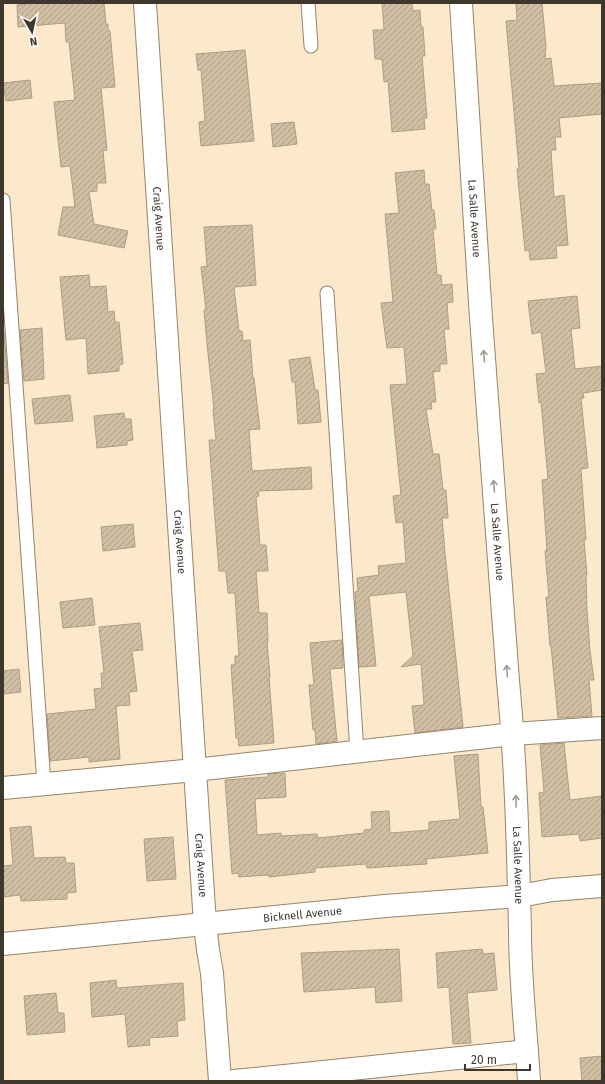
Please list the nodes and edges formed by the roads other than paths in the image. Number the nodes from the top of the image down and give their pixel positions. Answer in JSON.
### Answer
{"nodes":[{"id":1,"x":145,"y":3,"type":"edge"},
{"id":2,"x":308,"y":3,"type":"edge"},
{"id":3,"x":461,"y":3,"type":"edge"},
{"id":4,"x":311,"y":46,"type":"dead end"},
{"id":5,"x":3,"y":200,"type":"edge"},
{"id":6,"x":327,"y":293,"type":"dead end"},
{"id":7,"x":602,"y":728,"type":"edge"},
{"id":8,"x":513,"y":734,"type":"junction"},
{"id":9,"x":357,"y":752,"type":"junction"},
{"id":10,"x":195,"y":770,"type":"junction"},
{"id":11,"x":44,"y":784,"type":"junction"},
{"id":12,"x":3,"y":788,"type":"edge"},
{"id":13,"x":602,"y":886,"type":"edge"},
{"id":14,"x":520,"y":896,"type":"junction"},
{"id":15,"x":205,"y":924,"type":"junction"},
{"id":16,"x":3,"y":944,"type":"edge"},
{"id":17,"x":527,"y":1051,"type":"junction"},
{"id":18,"x":220,"y":1081,"type":"edge"},
{"id":19,"x":234,"y":1081,"type":"edge"},
{"id":20,"x":528,"y":1081,"type":"edge"}],
"edges":[{"from":1,"to":10,"type":"street","name":"Craig Avenue"},
{"from":2,"to":4,"type":"lane"},
{"from":8,"to":3,"type":"street","name":"La Salle Avenue","one_way":true},
{"from":5,"to":11,"type":"lane"},
{"from":6,"to":9,"type":"lane"},
{"from":7,"to":8,"type":"street"},
{"from":8,"to":9,"type":"street"},
{"from":14,"to":8,"type":"street","name":"La Salle Avenue","one_way":true},
{"from":9,"to":10,"type":"street"},
{"from":10,"to":11,"type":"street"},
{"from":10,"to":15,"type":"street","name":"Craig Avenue"},
{"from":11,"to":12,"type":"street"},
{"from":13,"to":14,"type":"street","name":"Bicknell Avenue"},
{"from":14,"to":15,"type":"street","name":"Bicknell Avenue"},
{"from":14,"to":17,"type":"street","name":"La Salle Avenue"},
{"from":15,"to":16,"type":"street","name":"Bicknell Avenue"},
{"from":15,"to":18,"type":"street","name":"Craig Avenue"},
{"from":17,"to":19,"type":"street"},
{"from":17,"to":20,"type":"street","name":"La Salle Avenue"}]}
